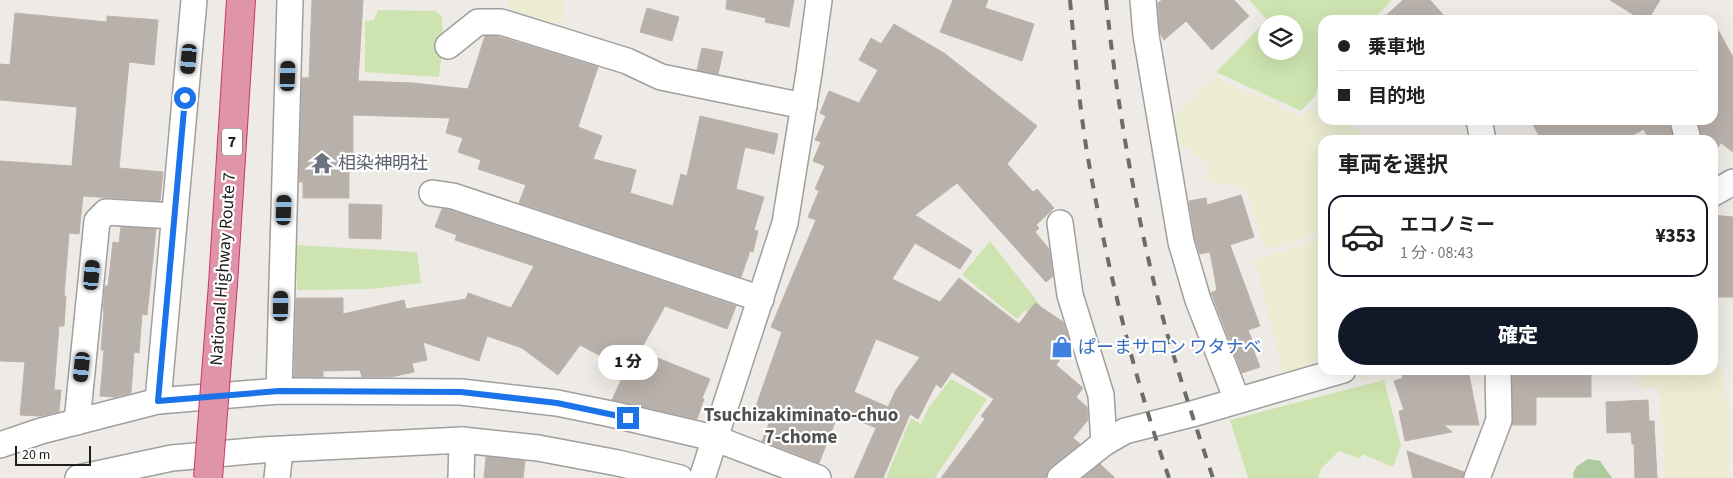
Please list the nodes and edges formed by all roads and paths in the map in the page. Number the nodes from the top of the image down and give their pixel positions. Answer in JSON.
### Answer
{"nodes":[{"id":1,"x":194,"y":0,"type":"edge"},
{"id":2,"x":241,"y":0,"type":"edge"},
{"id":3,"x":290,"y":0,"type":"edge"},
{"id":4,"x":819,"y":0,"type":"edge"},
{"id":5,"x":1143,"y":0,"type":"edge"},
{"id":6,"x":448,"y":46,"type":"dead end"},
{"id":7,"x":804,"y":106,"type":"junction"},
{"id":8,"x":1733,"y":182,"type":"edge"},
{"id":9,"x":1718,"y":191,"type":"edge"},
{"id":10,"x":432,"y":193,"type":"dead end"},
{"id":11,"x":174,"y":216,"type":"junction"},
{"id":12,"x":1060,"y":223,"type":"dead end"},
{"id":13,"x":761,"y":299,"type":"junction"},
{"id":14,"x":1325,"y":375,"type":"edge"},
{"id":15,"x":1498,"y":375,"type":"edge"},
{"id":16,"x":279,"y":391,"type":"junction"},
{"id":17,"x":1237,"y":400,"type":"junction"},
{"id":18,"x":158,"y":401,"type":"junction"},
{"id":19,"x":77,"y":422,"type":"junction"},
{"id":20,"x":714,"y":438,"type":"junction"},
{"id":21,"x":462,"y":440,"type":"junction"},
{"id":22,"x":1104,"y":443,"type":"junction"},
{"id":23,"x":0,"y":445,"type":"edge"},
{"id":24,"x":280,"y":450,"type":"junction"},
{"id":25,"x":154,"y":469,"type":"edge"},
{"id":26,"x":78,"y":478,"type":"edge"},
{"id":27,"x":208,"y":478,"type":"edge"},
{"id":28,"x":277,"y":478,"type":"edge"},
{"id":29,"x":461,"y":478,"type":"edge"},
{"id":30,"x":680,"y":478,"type":"edge"},
{"id":31,"x":702,"y":478,"type":"edge"},
{"id":32,"x":818,"y":478,"type":"edge"},
{"id":33,"x":1060,"y":478,"type":"edge"},
{"id":34,"x":1477,"y":478,"type":"edge"}],
"edges":[{"from":1,"to":11,"type":"street"},
{"from":2,"to":27,"type":"highway","name":"National Highway Route 7","number":"7","bridge":true},
{"from":3,"to":16,"type":"street"},
{"from":4,"to":7,"type":"street"},
{"from":5,"to":17,"type":"street"},
{"from":6,"to":7,"type":"street"},
{"from":7,"to":13,"type":"street"},
{"from":8,"to":9,"type":"street"},
{"from":10,"to":13,"type":"street"},
{"from":11,"to":18,"type":"street"},
{"from":11,"to":19,"type":"street"},
{"from":12,"to":22,"type":"street"},
{"from":13,"to":20,"type":"street"},
{"from":14,"to":17,"type":"street"},
{"from":15,"to":34,"type":"street"},
{"from":16,"to":18,"type":"street"},
{"from":16,"to":20,"type":"street"},
{"from":17,"to":22,"type":"street"},
{"from":18,"to":19,"type":"street"},
{"from":19,"to":23,"type":"street"},
{"from":20,"to":31,"type":"street"},
{"from":20,"to":32,"type":"street"},
{"from":21,"to":24,"type":"street"},
{"from":21,"to":29,"type":"street"},
{"from":21,"to":30,"type":"street"},
{"from":22,"to":33,"type":"street"},
{"from":24,"to":25,"type":"street"},
{"from":24,"to":28,"type":"street"},
{"from":25,"to":26,"type":"street"}]}
